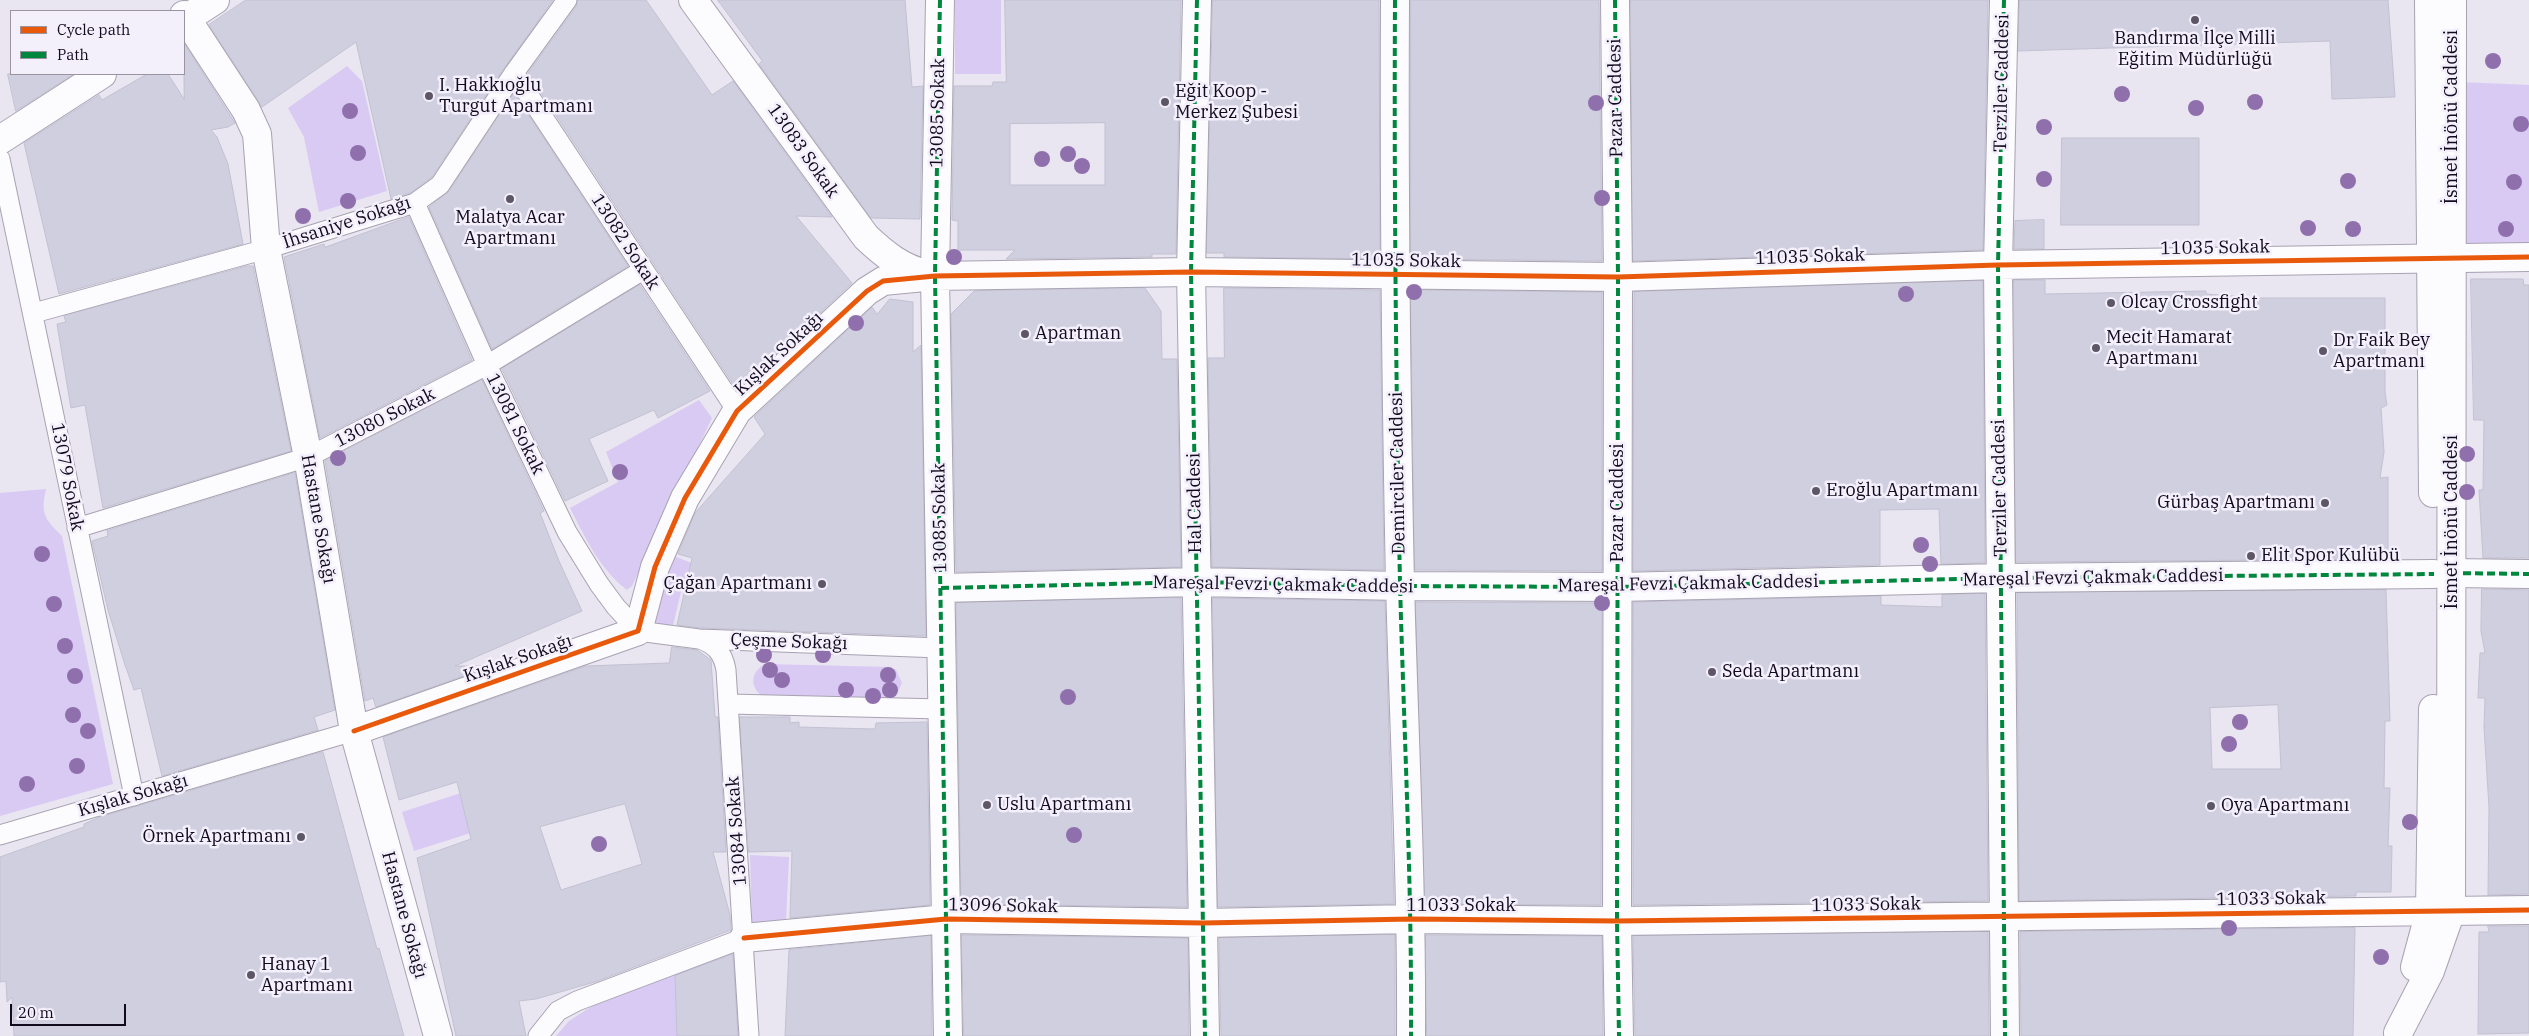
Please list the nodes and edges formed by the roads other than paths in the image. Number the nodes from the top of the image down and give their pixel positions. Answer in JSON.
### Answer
{"nodes":[{"id":1,"x":214,"y":0,"type":"edge"},
{"id":2,"x":567,"y":0,"type":"edge"},
{"id":3,"x":693,"y":0,"type":"edge"},
{"id":4,"x":940,"y":0,"type":"edge"},
{"id":5,"x":1197,"y":0,"type":"edge"},
{"id":6,"x":1395,"y":0,"type":"edge"},
{"id":7,"x":1615,"y":0,"type":"edge"},
{"id":8,"x":2004,"y":0,"type":"edge"},
{"id":9,"x":2429,"y":0,"type":"edge"},
{"id":10,"x":2452,"y":0,"type":"edge"},
{"id":11,"x":185,"y":11,"type":"edge"},
{"id":12,"x":185,"y":19,"type":"edge"},
{"id":13,"x":514,"y":73,"type":"junction"},
{"id":14,"x":100,"y":75,"type":"edge"},
{"id":15,"x":0,"y":140,"type":"edge"},
{"id":16,"x":0,"y":159,"type":"edge"},
{"id":17,"x":415,"y":203,"type":"junction"},
{"id":18,"x":266,"y":249,"type":"junction"},
{"id":19,"x":2529,"y":257,"type":"edge"},
{"id":20,"x":2441,"y":258,"type":"junction"},
{"id":21,"x":1998,"y":264,"type":"junction"},
{"id":22,"x":643,"y":270,"type":"junction"},
{"id":23,"x":1191,"y":272,"type":"junction"},
{"id":24,"x":1394,"y":275,"type":"junction"},
{"id":25,"x":935,"y":276,"type":"junction"},
{"id":26,"x":1618,"y":277,"type":"junction"},
{"id":27,"x":34,"y":313,"type":"junction"},
{"id":28,"x":487,"y":365,"type":"junction"},
{"id":29,"x":737,"y":411,"type":"junction"},
{"id":30,"x":308,"y":457,"type":"junction"},
{"id":31,"x":77,"y":528,"type":"junction"},
{"id":32,"x":2443,"y":574,"type":"junction"},
{"id":33,"x":2529,"y":574,"type":"edge"},
{"id":34,"x":2001,"y":578,"type":"junction"},
{"id":35,"x":1196,"y":582,"type":"junction"},
{"id":36,"x":1400,"y":586,"type":"junction"},
{"id":37,"x":1618,"y":586,"type":"junction"},
{"id":38,"x":941,"y":588,"type":"junction"},
{"id":39,"x":638,"y":631,"type":"junction"},
{"id":40,"x":699,"y":639,"type":"junction"},
{"id":41,"x":940,"y":648,"type":"junction"},
{"id":42,"x":729,"y":704,"type":"junction"},
{"id":43,"x":942,"y":709,"type":"junction"},
{"id":44,"x":354,"y":731,"type":"junction"},
{"id":45,"x":134,"y":796,"type":"junction"},
{"id":46,"x":0,"y":835,"type":"edge"},
{"id":47,"x":2529,"y":910,"type":"edge"},
{"id":48,"x":2440,"y":911,"type":"junction"},
{"id":49,"x":2004,"y":917,"type":"junction"},
{"id":50,"x":946,"y":919,"type":"junction"},
{"id":51,"x":1412,"y":919,"type":"junction"},
{"id":52,"x":1617,"y":921,"type":"junction"},
{"id":53,"x":1202,"y":923,"type":"junction"},
{"id":54,"x":744,"y":938,"type":"junction"},
{"id":55,"x":2398,"y":1035,"type":"edge"},
{"id":56,"x":438,"y":1036,"type":"edge"},
{"id":57,"x":538,"y":1036,"type":"edge"},
{"id":58,"x":749,"y":1036,"type":"edge"},
{"id":59,"x":948,"y":1036,"type":"edge"},
{"id":60,"x":1205,"y":1036,"type":"edge"},
{"id":61,"x":1411,"y":1036,"type":"edge"},
{"id":62,"x":1619,"y":1036,"type":"edge"},
{"id":63,"x":2005,"y":1036,"type":"edge"}],
"edges":[{"from":1,"to":11,"type":"street"},
{"from":2,"to":13,"type":"lane","name":"İhsaniye Sokağı"},
{"from":3,"to":25,"type":"street","name":"13083 Sokak"},
{"from":4,"to":25,"type":"street","name":"13085 Sokak"},
{"from":5,"to":23,"type":"street","name":"Hal Caddesi"},
{"from":6,"to":24,"type":"street","name":"Demirciler Caddesi"},
{"from":7,"to":26,"type":"street","name":"Pazar Caddesi"},
{"from":8,"to":21,"type":"street","name":"Terziler Caddesi"},
{"from":9,"to":20,"type":"street","name":"İsmet İnönü Caddesi"},
{"from":10,"to":20,"type":"street","name":"İsmet İnönü Caddesi"},
{"from":12,"to":18,"type":"street","name":"Hastane Sokağı"},
{"from":13,"to":17,"type":"lane","name":"İhsaniye Sokağı"},
{"from":13,"to":22,"type":"lane","name":"13082 Sokak"},
{"from":14,"to":15,"type":"street"},
{"from":16,"to":27,"type":"lane","name":"13079 Sokak"},
{"from":17,"to":18,"type":"lane","name":"İhsaniye Sokağı"},
{"from":17,"to":28,"type":"lane","name":"13081 Sokak"},
{"from":18,"to":27,"type":"lane","name":"İhsaniye Sokağı"},
{"from":18,"to":30,"type":"street","name":"Hastane Sokağı"},
{"from":19,"to":20,"type":"street","name":"11035 Sokak"},
{"from":20,"to":21,"type":"street","name":"11035 Sokak"},
{"from":20,"to":32,"type":"street","name":"İsmet İnönü Caddesi"},
{"from":21,"to":26,"type":"street","name":"11035 Sokak"},
{"from":21,"to":34,"type":"street","name":"Terziler Caddesi"},
{"from":22,"to":28,"type":"lane","name":"13080 Sokak"},
{"from":22,"to":29,"type":"lane","name":"13082 Sokak"},
{"from":23,"to":24,"type":"street","name":"11035 Sokak"},
{"from":23,"to":25,"type":"street","name":"Kışlak Sokağı"},
{"from":23,"to":35,"type":"street","name":"Hal Caddesi"},
{"from":24,"to":26,"type":"street","name":"11035 Sokak"},
{"from":24,"to":36,"type":"street","name":"Demirciler Caddesi"},
{"from":25,"to":29,"type":"street","name":"Kışlak Sokağı"},
{"from":25,"to":38,"type":"street","name":"13085 Sokak"},
{"from":26,"to":37,"type":"street","name":"Pazar Caddesi"},
{"from":27,"to":31,"type":"lane","name":"13079 Sokak"},
{"from":28,"to":30,"type":"lane","name":"13080 Sokak"},
{"from":28,"to":39,"type":"lane","name":"13081 Sokak"},
{"from":29,"to":39,"type":"street","name":"Kışlak Sokağı"},
{"from":30,"to":31,"type":"lane","name":"13080 Sokak"},
{"from":30,"to":44,"type":"street","name":"Hastane Sokağı"},
{"from":31,"to":45,"type":"lane","name":"13079 Sokak"},
{"from":32,"to":33,"type":"street","name":"Mareşal Fevzi Çakmak Caddesi"},
{"from":32,"to":34,"type":"street","name":"Mareşal Fevzi Çakmak Caddesi"},
{"from":32,"to":48,"type":"street","name":"İsmet İnönü Caddesi"},
{"from":34,"to":37,"type":"street","name":"Mareşal Fevzi Çakmak Caddesi"},
{"from":34,"to":49,"type":"street","name":"Terziler Caddesi"},
{"from":35,"to":36,"type":"street","name":"Mareşal Fevzi Çakmak Caddesi"},
{"from":35,"to":38,"type":"street","name":"Mareşal Fevzi Çakmak Caddesi"},
{"from":35,"to":53,"type":"street","name":"Hal Caddesi"},
{"from":36,"to":37,"type":"street","name":"Mareşal Fevzi Çakmak Caddesi"},
{"from":36,"to":51,"type":"street","name":"Demirciler Caddesi"},
{"from":37,"to":52,"type":"street","name":"Pazar Caddesi"},
{"from":38,"to":41,"type":"street","name":"13085 Sokak"},
{"from":39,"to":40,"type":"lane","name":"Çeşme Sokağı"},
{"from":39,"to":44,"type":"street","name":"Kışlak Sokağı"},
{"from":40,"to":41,"type":"lane","name":"Çeşme Sokağı"},
{"from":40,"to":42,"type":"lane","name":"13084 Sokak"},
{"from":41,"to":43,"type":"street","name":"13085 Sokak"},
{"from":42,"to":43,"type":"lane"},
{"from":42,"to":54,"type":"lane","name":"13084 Sokak"},
{"from":43,"to":50,"type":"street","name":"13085 Sokak"},
{"from":44,"to":45,"type":"lane","name":"Kışlak Sokağı"},
{"from":44,"to":56,"type":"street","name":"Hastane Sokağı"},
{"from":45,"to":46,"type":"lane","name":"Kışlak Sokağı"},
{"from":47,"to":48,"type":"street","name":"11033 Sokak"},
{"from":48,"to":49,"type":"street","name":"11033 Sokak"},
{"from":48,"to":55,"type":"street","name":"İsmet İnönü Caddesi"},
{"from":49,"to":52,"type":"street","name":"11033 Sokak"},
{"from":49,"to":63,"type":"street","name":"Terziler Caddesi"},
{"from":50,"to":53,"type":"street","name":"13096 Sokak"},
{"from":50,"to":54,"type":"street","name":"13096 Sokak"},
{"from":50,"to":59,"type":"street","name":"13085 Sokak"},
{"from":51,"to":52,"type":"street","name":"11033 Sokak"},
{"from":51,"to":53,"type":"street","name":"11033 Sokak"},
{"from":51,"to":61,"type":"street","name":"Demirciler Caddesi"},
{"from":52,"to":62,"type":"street","name":"Pazar Caddesi"},
{"from":53,"to":60,"type":"street","name":"Hal Caddesi"},
{"from":54,"to":57,"type":"lane","name":"13096 Sokak"},
{"from":54,"to":58,"type":"lane","name":"13084 Sokak"}]}
